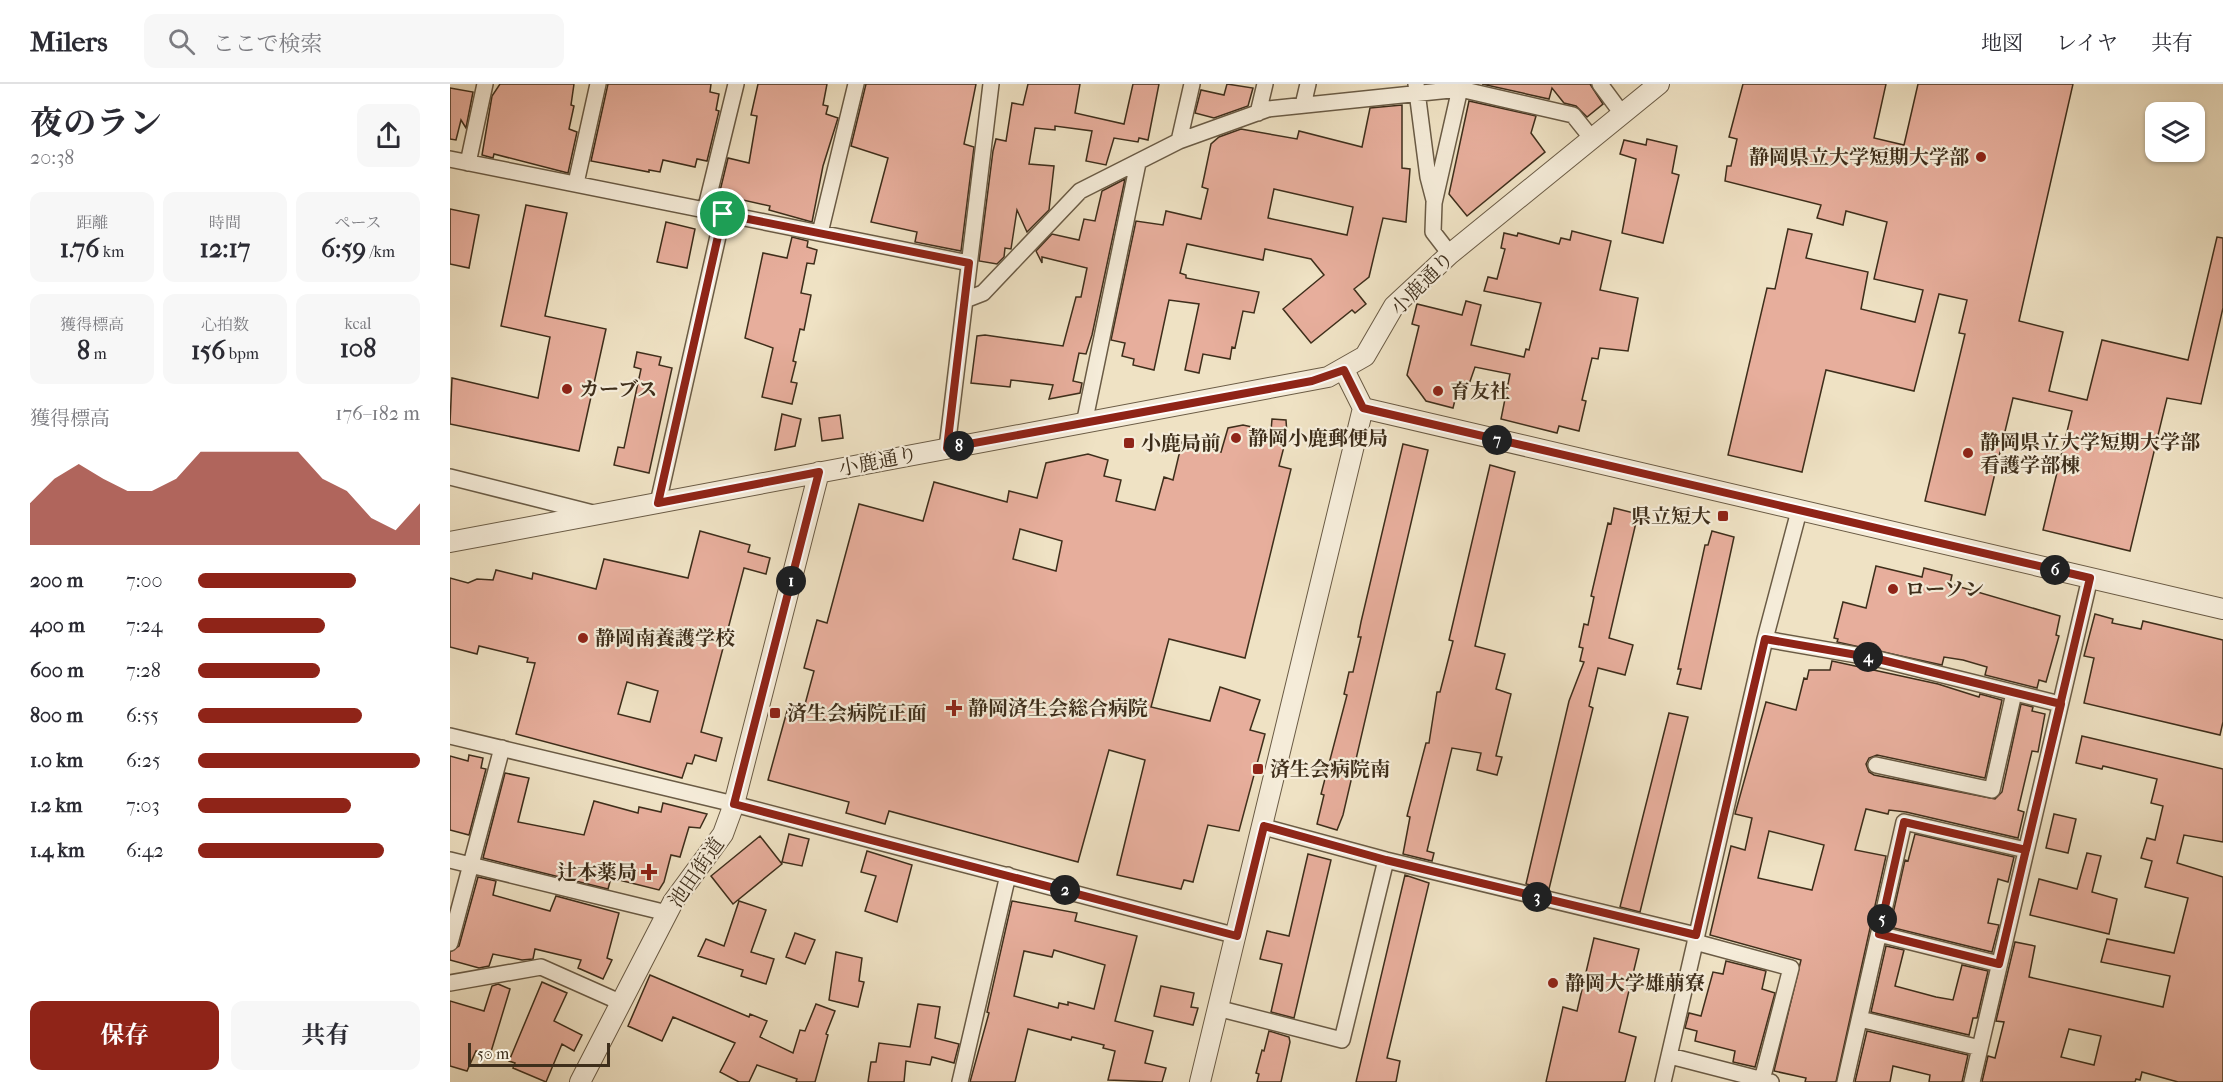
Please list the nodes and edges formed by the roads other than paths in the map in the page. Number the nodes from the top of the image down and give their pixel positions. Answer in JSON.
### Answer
{"nodes":[{"id":1,"x":485,"y":84,"type":"edge"},
{"id":2,"x":598,"y":84,"type":"edge"},
{"id":3,"x":736,"y":84,"type":"edge"},
{"id":4,"x":856,"y":84,"type":"edge"},
{"id":5,"x":991,"y":84,"type":"edge"},
{"id":6,"x":1192,"y":84,"type":"edge"},
{"id":7,"x":1265,"y":84,"type":"edge"},
{"id":8,"x":1308,"y":84,"type":"edge"},
{"id":9,"x":1600,"y":84,"type":"edge"},
{"id":10,"x":1659,"y":84,"type":"edge"},
{"id":11,"x":1461,"y":86,"type":"edge"},
{"id":12,"x":1417,"y":88,"type":"edge"},
{"id":13,"x":1303,"y":105,"type":"junction"},
{"id":14,"x":1258,"y":113,"type":"junction"},
{"id":15,"x":1623,"y":115,"type":"junction"},
{"id":16,"x":1593,"y":140,"type":"junction"},
{"id":17,"x":1179,"y":141,"type":"junction"},
{"id":18,"x":450,"y":159,"type":"edge"},
{"id":19,"x":468,"y":163,"type":"junction"},
{"id":20,"x":1138,"y":163,"type":"junction"},
{"id":21,"x":576,"y":183,"type":"junction"},
{"id":22,"x":1434,"y":203,"type":"junction"},
{"id":23,"x":705,"y":211,"type":"junction"},
{"id":24,"x":723,"y":214,"type":"junction"},
{"id":25,"x":820,"y":233,"type":"junction"},
{"id":26,"x":1450,"y":254,"type":"junction"},
{"id":27,"x":969,"y":263,"type":"junction"},
{"id":28,"x":965,"y":300,"type":"junction"},
{"id":29,"x":1344,"y":370,"type":"junction"},
{"id":30,"x":1363,"y":408,"type":"junction"},
{"id":31,"x":1084,"y":424,"type":"junction"},
{"id":32,"x":947,"y":448,"type":"junction"},
{"id":33,"x":819,"y":472,"type":"junction"},
{"id":34,"x":450,"y":477,"type":"edge"},
{"id":35,"x":658,"y":503,"type":"junction"},
{"id":36,"x":1799,"y":511,"type":"junction"},
{"id":37,"x":598,"y":515,"type":"junction"},
{"id":38,"x":450,"y":542,"type":"edge"},
{"id":39,"x":2090,"y":578,"type":"junction"},
{"id":40,"x":2223,"y":609,"type":"edge"},
{"id":41,"x":1765,"y":639,"type":"junction"},
{"id":42,"x":2014,"y":693,"type":"junction"},
{"id":43,"x":2061,"y":704,"type":"junction"},
{"id":44,"x":450,"y":736,"type":"edge"},
{"id":45,"x":502,"y":748,"type":"junction"},
{"id":46,"x":1876,"y":765,"type":"dead end"},
{"id":47,"x":734,"y":804,"type":"junction"},
{"id":48,"x":1264,"y":826,"type":"junction"},
{"id":49,"x":2026,"y":850,"type":"junction"},
{"id":50,"x":450,"y":860,"type":"edge"},
{"id":51,"x":1386,"y":860,"type":"junction"},
{"id":52,"x":471,"y":865,"type":"junction"},
{"id":53,"x":1008,"y":875,"type":"junction"},
{"id":54,"x":667,"y":913,"type":"junction"},
{"id":55,"x":1879,"y":934,"type":"junction"},
{"id":56,"x":1237,"y":936,"type":"junction"},
{"id":57,"x":1695,"y":938,"type":"junction"},
{"id":58,"x":450,"y":943,"type":"edge"},
{"id":59,"x":1999,"y":964,"type":"junction"},
{"id":60,"x":450,"y":983,"type":"edge"},
{"id":61,"x":622,"y":1003,"type":"junction"},
{"id":62,"x":1217,"y":1008,"type":"junction"},
{"id":63,"x":1860,"y":1019,"type":"junction"},
{"id":64,"x":1980,"y":1048,"type":"junction"},
{"id":65,"x":1670,"y":1056,"type":"junction"},
{"id":66,"x":1767,"y":1081,"type":"edge"},
{"id":67,"x":580,"y":1082,"type":"edge"},
{"id":68,"x":960,"y":1082,"type":"edge"},
{"id":69,"x":1200,"y":1082,"type":"edge"},
{"id":70,"x":1663,"y":1082,"type":"edge"},
{"id":71,"x":1845,"y":1082,"type":"edge"},
{"id":72,"x":1971,"y":1082,"type":"edge"}],
"edges":[{"from":1,"to":19,"type":"street"},
{"from":2,"to":21,"type":"street"},
{"from":3,"to":23,"type":"street"},
{"from":4,"to":25,"type":"street"},
{"from":5,"to":27,"type":"street"},
{"from":6,"to":17,"type":"street"},
{"from":7,"to":14,"type":"street"},
{"from":8,"to":13,"type":"street"},
{"from":9,"to":15,"type":"street"},
{"from":10,"to":15,"type":"street","name":"小鹿通り"},
{"from":11,"to":12,"type":"street"},
{"from":11,"to":16,"type":"street"},
{"from":11,"to":22,"type":"street"},
{"from":12,"to":13,"type":"street"},
{"from":12,"to":22,"type":"street"},
{"from":13,"to":14,"type":"street"},
{"from":14,"to":17,"type":"street"},
{"from":15,"to":16,"type":"street","name":"小鹿通り"},
{"from":16,"to":26,"type":"street","name":"小鹿通り"},
{"from":17,"to":20,"type":"street"},
{"from":18,"to":19,"type":"street"},
{"from":19,"to":21,"type":"street"},
{"from":20,"to":28,"type":"street"},
{"from":20,"to":31,"type":"street"},
{"from":21,"to":23,"type":"street"},
{"from":22,"to":26,"type":"street"},
{"from":23,"to":24,"type":"street"},
{"from":24,"to":25,"type":"street"},
{"from":24,"to":35,"type":"street"},
{"from":25,"to":27,"type":"street"},
{"from":26,"to":29,"type":"street","name":"小鹿通り"},
{"from":27,"to":28,"type":"street"},
{"from":28,"to":32,"type":"street"},
{"from":29,"to":30,"type":"street"},
{"from":29,"to":31,"type":"street","name":"小鹿通り"},
{"from":30,"to":36,"type":"street"},
{"from":30,"to":48,"type":"street"},
{"from":31,"to":32,"type":"street","name":"小鹿通り"},
{"from":32,"to":33,"type":"street","name":"小鹿通り"},
{"from":33,"to":35,"type":"street","name":"小鹿通り"},
{"from":33,"to":47,"type":"street","name":"池田街道"},
{"from":34,"to":37,"type":"street"},
{"from":35,"to":37,"type":"street","name":"小鹿通り"},
{"from":36,"to":39,"type":"street"},
{"from":36,"to":41,"type":"street"},
{"from":37,"to":38,"type":"street","name":"小鹿通り"},
{"from":39,"to":40,"type":"street"},
{"from":39,"to":43,"type":"street"},
{"from":41,"to":42,"type":"street"},
{"from":41,"to":57,"type":"street"},
{"from":42,"to":43,"type":"street"},
{"from":42,"to":46,"type":"street"},
{"from":43,"to":49,"type":"street"},
{"from":44,"to":45,"type":"street"},
{"from":45,"to":47,"type":"street"},
{"from":45,"to":52,"type":"street"},
{"from":47,"to":53,"type":"street"},
{"from":47,"to":54,"type":"street","name":"池田街道"},
{"from":48,"to":51,"type":"street"},
{"from":48,"to":56,"type":"street"},
{"from":49,"to":55,"type":"street"},
{"from":49,"to":59,"type":"street"},
{"from":50,"to":52,"type":"street"},
{"from":51,"to":57,"type":"street"},
{"from":51,"to":62,"type":"street"},
{"from":52,"to":54,"type":"street"},
{"from":52,"to":58,"type":"street"},
{"from":53,"to":56,"type":"street"},
{"from":53,"to":68,"type":"street"},
{"from":54,"to":61,"type":"street","name":"池田街道"},
{"from":55,"to":59,"type":"street"},
{"from":55,"to":63,"type":"street"},
{"from":56,"to":62,"type":"street"},
{"from":57,"to":65,"type":"street"},
{"from":57,"to":66,"type":"street"},
{"from":59,"to":64,"type":"street"},
{"from":60,"to":61,"type":"street"},
{"from":61,"to":67,"type":"street","name":"池田街道"},
{"from":62,"to":69,"type":"street"},
{"from":63,"to":64,"type":"street"},
{"from":63,"to":71,"type":"street"},
{"from":64,"to":72,"type":"street"},
{"from":65,"to":66,"type":"street"},
{"from":65,"to":70,"type":"street"}]}
